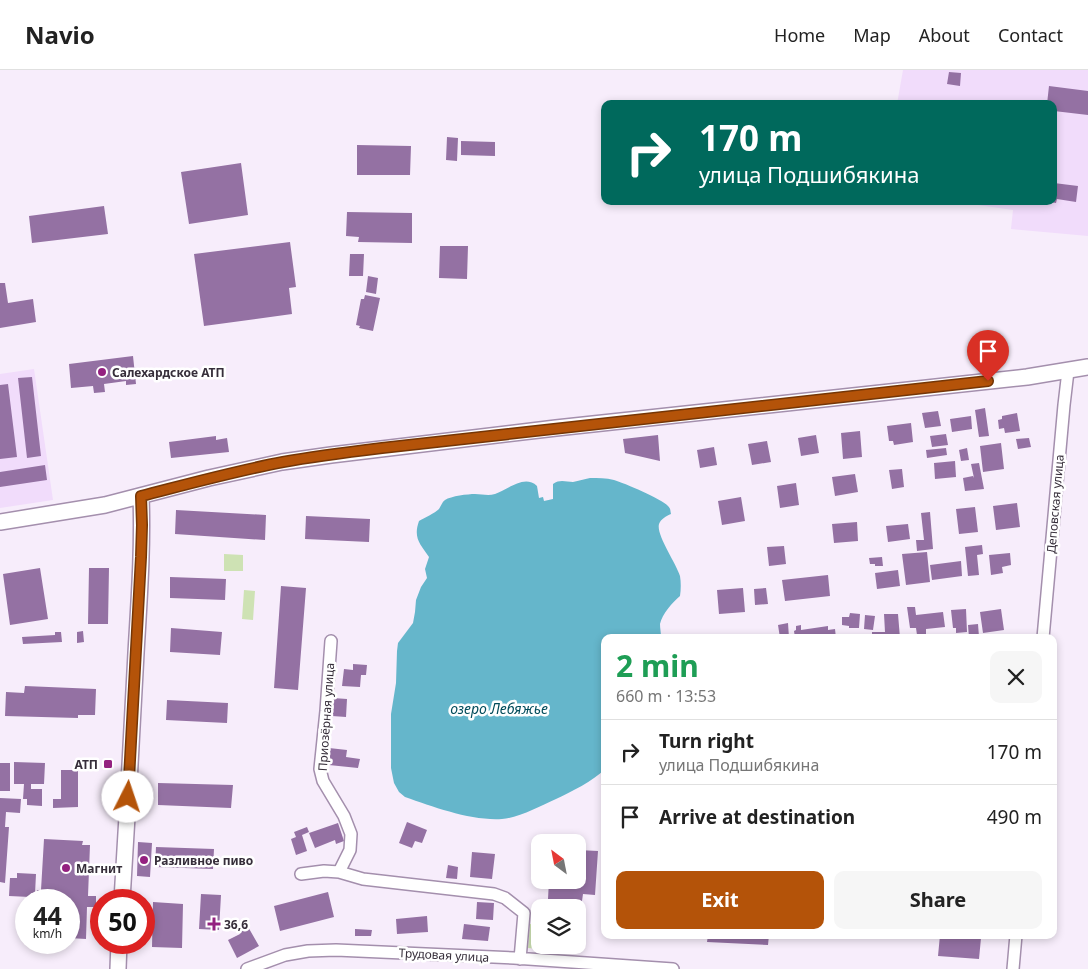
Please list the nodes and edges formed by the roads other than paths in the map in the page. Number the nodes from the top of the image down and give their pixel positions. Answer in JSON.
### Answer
{"nodes":[{"id":1,"x":1088,"y":366,"type":"edge"},
{"id":2,"x":1068,"y":370,"type":"junction"},
{"id":3,"x":141,"y":496,"type":"junction"},
{"id":4,"x":0,"y":522,"type":"edge"},
{"id":5,"x":1043,"y":634,"type":"edge"},
{"id":6,"x":331,"y":641,"type":"dead end"},
{"id":7,"x":339,"y":872,"type":"junction"},
{"id":8,"x":301,"y":874,"type":"dead end"},
{"id":9,"x":123,"y":889,"type":"edge"},
{"id":10,"x":1016,"y":939,"type":"edge"},
{"id":11,"x":119,"y":954,"type":"edge"},
{"id":12,"x":516,"y":962,"type":"edge"},
{"id":13,"x":118,"y":969,"type":"edge"},
{"id":14,"x":247,"y":969,"type":"edge"},
{"id":15,"x":673,"y":969,"type":"edge"},
{"id":16,"x":1013,"y":969,"type":"edge"}],
"edges":[{"from":1,"to":2,"type":"main road"},
{"from":2,"to":3,"type":"main road"},
{"from":2,"to":5,"type":"street","name":"Деповская улица"},
{"from":3,"to":4,"type":"main road"},
{"from":3,"to":9,"type":"main road"},
{"from":6,"to":7,"type":"street","name":"Приозёрная улица"},
{"from":7,"to":8,"type":"street"},
{"from":7,"to":12,"type":"street"},
{"from":10,"to":16,"type":"street"},
{"from":11,"to":13,"type":"main road"},
{"from":12,"to":14,"type":"street","name":"Трудовая улица"},
{"from":12,"to":15,"type":"street","name":"Трудовая улица"}]}
